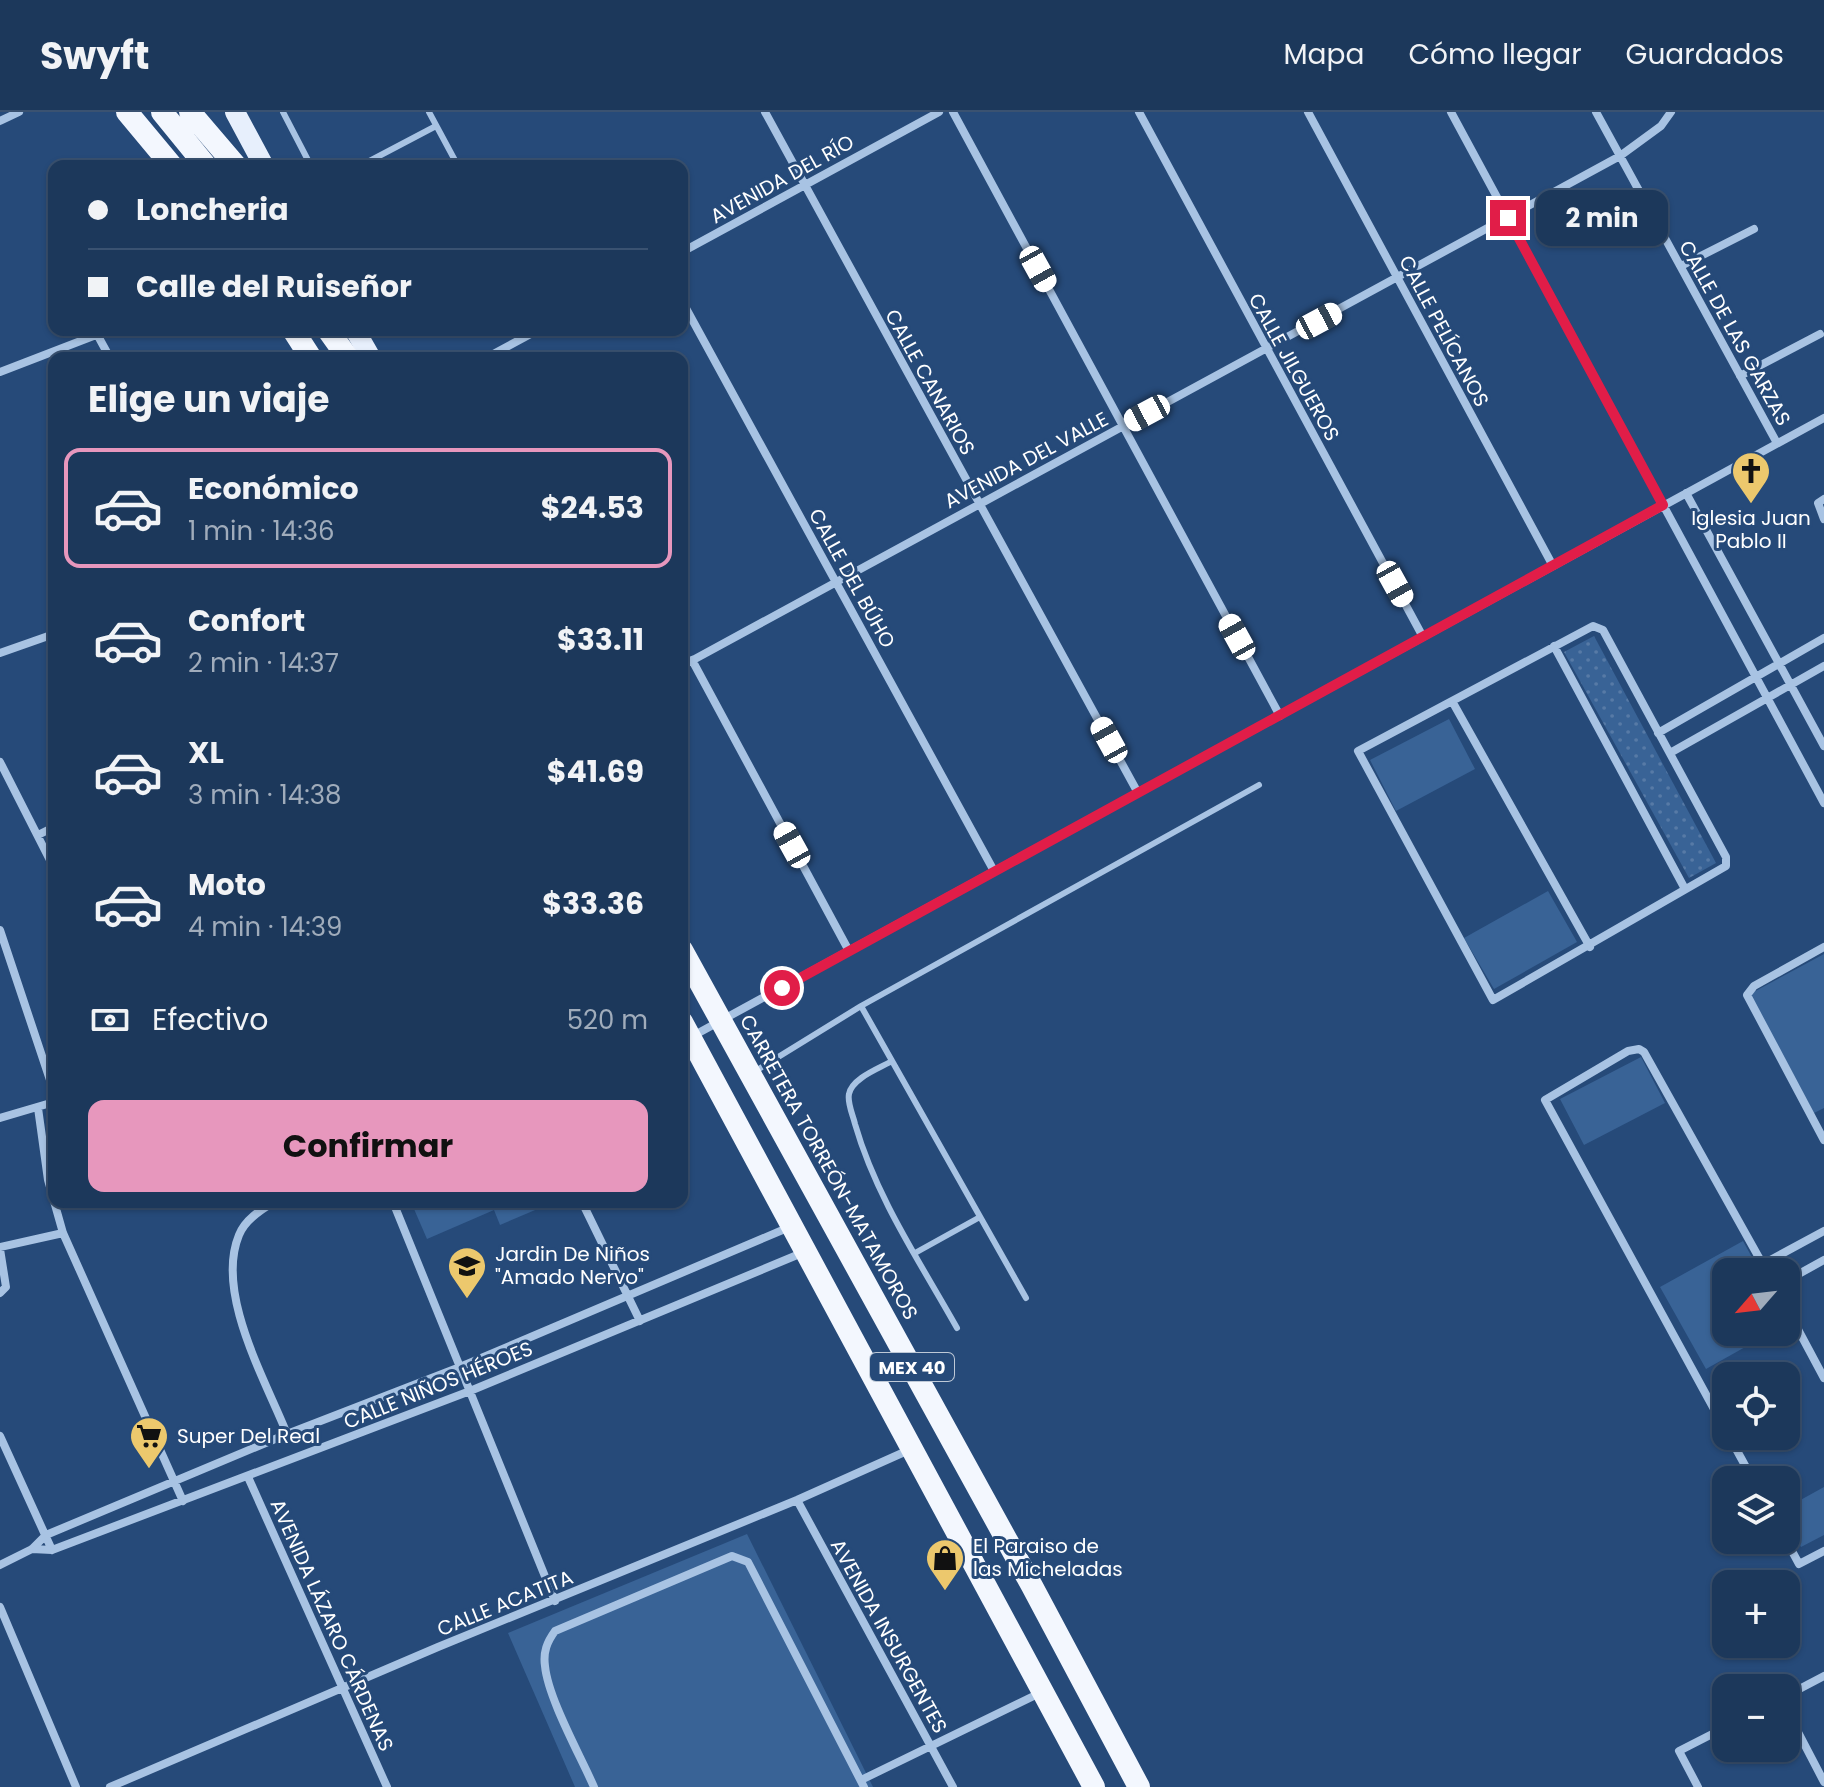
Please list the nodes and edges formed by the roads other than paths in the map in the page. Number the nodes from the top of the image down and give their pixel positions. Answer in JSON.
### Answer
{"nodes":[{"id":1,"x":19,"y":112,"type":"edge"},
{"id":2,"x":127,"y":112,"type":"edge"},
{"id":3,"x":162,"y":112,"type":"edge"},
{"id":4,"x":190,"y":112,"type":"edge"},
{"id":5,"x":235,"y":112,"type":"edge"},
{"id":6,"x":283,"y":112,"type":"edge"},
{"id":7,"x":429,"y":112,"type":"edge"},
{"id":8,"x":765,"y":112,"type":"edge"},
{"id":9,"x":939,"y":112,"type":"edge"},
{"id":10,"x":953,"y":112,"type":"edge"},
{"id":11,"x":1139,"y":112,"type":"edge"},
{"id":12,"x":1308,"y":112,"type":"edge"},
{"id":13,"x":1451,"y":112,"type":"edge"},
{"id":14,"x":1596,"y":112,"type":"edge"},
{"id":15,"x":1671,"y":112,"type":"edge"},
{"id":16,"x":0,"y":121,"type":"edge"},
{"id":17,"x":436,"y":126,"type":"junction"},
{"id":18,"x":1620,"y":156,"type":"junction"},
{"id":19,"x":167,"y":160,"type":"edge"},
{"id":20,"x":201,"y":160,"type":"edge"},
{"id":21,"x":231,"y":160,"type":"edge"},
{"id":22,"x":261,"y":160,"type":"edge"},
{"id":23,"x":308,"y":160,"type":"edge"},
{"id":24,"x":371,"y":160,"type":"edge"},
{"id":25,"x":455,"y":160,"type":"edge"},
{"id":26,"x":805,"y":185,"type":"junction"},
{"id":27,"x":1508,"y":218,"type":"junction"},
{"id":28,"x":1754,"y":229,"type":"dead end"},
{"id":29,"x":688,"y":249,"type":"edge"},
{"id":30,"x":1681,"y":266,"type":"junction"},
{"id":31,"x":1397,"y":278,"type":"junction"},
{"id":32,"x":688,"y":312,"type":"edge"},
{"id":33,"x":1820,"y":334,"type":"dead end"},
{"id":34,"x":98,"y":336,"type":"joint"},
{"id":35,"x":527,"y":336,"type":"edge"},
{"id":36,"x":1266,"y":349,"type":"junction"},
{"id":37,"x":54,"y":352,"type":"edge"},
{"id":38,"x":107,"y":352,"type":"edge"},
{"id":39,"x":497,"y":352,"type":"edge"},
{"id":40,"x":48,"y":354,"type":"edge"},
{"id":41,"x":0,"y":372,"type":"edge"},
{"id":42,"x":1740,"y":376,"type":"junction"},
{"id":43,"x":1824,"y":418,"type":"edge"},
{"id":44,"x":1123,"y":426,"type":"junction"},
{"id":45,"x":1777,"y":443,"type":"junction"},
{"id":46,"x":1686,"y":493,"type":"junction"},
{"id":47,"x":1824,"y":499,"type":"edge"},
{"id":48,"x":979,"y":504,"type":"junction"},
{"id":49,"x":1663,"y":505,"type":"junction"},
{"id":50,"x":1824,"y":519,"type":"edge"},
{"id":51,"x":1553,"y":566,"type":"junction"},
{"id":52,"x":836,"y":581,"type":"junction"},
{"id":53,"x":48,"y":636,"type":"edge"},
{"id":54,"x":1423,"y":637,"type":"junction"},
{"id":55,"x":1824,"y":638,"type":"edge"},
{"id":56,"x":1554,"y":646,"type":"junction"},
{"id":57,"x":0,"y":653,"type":"edge"},
{"id":58,"x":692,"y":660,"type":"junction"},
{"id":59,"x":688,"y":662,"type":"edge"},
{"id":60,"x":1778,"y":664,"type":"junction"},
{"id":61,"x":1824,"y":666,"type":"edge"},
{"id":62,"x":1756,"y":678,"type":"junction"},
{"id":63,"x":1790,"y":686,"type":"junction"},
{"id":64,"x":1767,"y":699,"type":"junction"},
{"id":65,"x":1452,"y":701,"type":"junction"},
{"id":66,"x":1280,"y":716,"type":"junction"},
{"id":67,"x":1658,"y":733,"type":"junction"},
{"id":68,"x":1824,"y":746,"type":"edge"},
{"id":69,"x":1670,"y":753,"type":"junction"},
{"id":70,"x":0,"y":762,"type":"edge"},
{"id":71,"x":1259,"y":785,"type":"dead end"},
{"id":72,"x":1138,"y":793,"type":"junction"},
{"id":73,"x":1824,"y":803,"type":"edge"},
{"id":74,"x":48,"y":830,"type":"edge"},
{"id":75,"x":38,"y":835,"type":"junction"},
{"id":76,"x":48,"y":856,"type":"edge"},
{"id":77,"x":994,"y":871,"type":"junction"},
{"id":78,"x":1685,"y":889,"type":"junction"},
{"id":79,"x":0,"y":930,"type":"edge"},
{"id":80,"x":1590,"y":947,"type":"junction"},
{"id":81,"x":1824,"y":947,"type":"edge"},
{"id":82,"x":849,"y":951,"type":"junction"},
{"id":83,"x":688,"y":961,"type":"edge"},
{"id":84,"x":861,"y":1006,"type":"junction"},
{"id":85,"x":721,"y":1021,"type":"junction"},
{"id":86,"x":688,"y":1029,"type":"edge"},
{"id":87,"x":688,"y":1034,"type":"edge"},
{"id":88,"x":892,"y":1061,"type":"junction"},
{"id":89,"x":48,"y":1074,"type":"edge"},
{"id":90,"x":751,"y":1074,"type":"junction"},
{"id":91,"x":48,"y":1104,"type":"edge"},
{"id":92,"x":38,"y":1108,"type":"junction"},
{"id":93,"x":1824,"y":1116,"type":"edge"},
{"id":94,"x":0,"y":1118,"type":"edge"},
{"id":95,"x":1814,"y":1122,"type":"junction"},
{"id":96,"x":1824,"y":1140,"type":"edge"},
{"id":97,"x":48,"y":1180,"type":"edge"},
{"id":98,"x":56,"y":1208,"type":"edge"},
{"id":99,"x":265,"y":1208,"type":"edge"},
{"id":100,"x":395,"y":1208,"type":"edge"},
{"id":101,"x":585,"y":1208,"type":"edge"},
{"id":102,"x":980,"y":1217,"type":"junction"},
{"id":103,"x":793,"y":1226,"type":"junction"},
{"id":104,"x":1824,"y":1231,"type":"edge"},
{"id":105,"x":63,"y":1233,"type":"junction"},
{"id":106,"x":0,"y":1248,"type":"edge"},
{"id":107,"x":806,"y":1251,"type":"junction"},
{"id":108,"x":915,"y":1253,"type":"junction"},
{"id":109,"x":1759,"y":1258,"type":"edge"},
{"id":110,"x":1781,"y":1258,"type":"edge"},
{"id":111,"x":1824,"y":1260,"type":"edge"},
{"id":112,"x":1800,"y":1273,"type":"edge"},
{"id":113,"x":0,"y":1293,"type":"edge"},
{"id":114,"x":629,"y":1296,"type":"junction"},
{"id":115,"x":1026,"y":1298,"type":"dead end"},
{"id":116,"x":640,"y":1321,"type":"junction"},
{"id":117,"x":957,"y":1328,"type":"dead end"},
{"id":118,"x":1800,"y":1333,"type":"edge"},
{"id":119,"x":460,"y":1367,"type":"junction"},
{"id":120,"x":1824,"y":1378,"type":"edge"},
{"id":121,"x":470,"y":1391,"type":"junction"},
{"id":122,"x":1712,"y":1406,"type":"edge"},
{"id":123,"x":287,"y":1434,"type":"junction"},
{"id":124,"x":0,"y":1436,"type":"edge"},
{"id":125,"x":913,"y":1448,"type":"junction"},
{"id":126,"x":248,"y":1477,"type":"junction"},
{"id":127,"x":175,"y":1482,"type":"junction"},
{"id":128,"x":797,"y":1500,"type":"junction"},
{"id":129,"x":183,"y":1501,"type":"junction"},
{"id":130,"x":46,"y":1535,"type":"junction"},
{"id":131,"x":32,"y":1549,"type":"junction"},
{"id":132,"x":52,"y":1550,"type":"junction"},
{"id":133,"x":1824,"y":1551,"type":"edge"},
{"id":134,"x":1794,"y":1554,"type":"edge"},
{"id":135,"x":0,"y":1565,"type":"edge"},
{"id":136,"x":555,"y":1601,"type":"junction"},
{"id":137,"x":0,"y":1607,"type":"edge"},
{"id":138,"x":1824,"y":1676,"type":"edge"},
{"id":139,"x":343,"y":1689,"type":"junction"},
{"id":140,"x":1800,"y":1689,"type":"edge"},
{"id":141,"x":1042,"y":1691,"type":"junction"},
{"id":142,"x":1712,"y":1734,"type":"edge"},
{"id":143,"x":1800,"y":1736,"type":"edge"},
{"id":144,"x":931,"y":1746,"type":"junction"},
{"id":145,"x":1824,"y":1782,"type":"edge"},
{"id":146,"x":863,"y":1784,"type":"edge"},
{"id":147,"x":76,"y":1787,"type":"edge"},
{"id":148,"x":110,"y":1787,"type":"edge"},
{"id":149,"x":387,"y":1787,"type":"edge"},
{"id":150,"x":594,"y":1787,"type":"edge"},
{"id":151,"x":953,"y":1787,"type":"edge"},
{"id":152,"x":1094,"y":1787,"type":"edge"},
{"id":153,"x":1139,"y":1787,"type":"edge"},
{"id":154,"x":1698,"y":1787,"type":"edge"}],
"edges":[{"from":1,"to":16,"type":"street"},
{"from":2,"to":19,"type":"highway"},
{"from":3,"to":20,"type":"highway"},
{"from":4,"to":21,"type":"highway"},
{"from":5,"to":22,"type":"main road"},
{"from":6,"to":23,"type":"lane"},
{"from":7,"to":17,"type":"lane"},
{"from":8,"to":26,"type":"street","name":"CALLE CANARIOS"},
{"from":9,"to":26,"type":"street","name":"AVENIDA DEL RÍO"},
{"from":10,"to":44,"type":"street"},
{"from":11,"to":36,"type":"street","name":"CALLE JILGUEROS"},
{"from":12,"to":31,"type":"street","name":"CALLE PELÍCANOS"},
{"from":13,"to":27,"type":"street"},
{"from":14,"to":18,"type":"street","name":"CALLE DE LAS GARZAS"},
{"from":15,"to":18,"type":"street","name":"AVENIDA DEL VALLE"},
{"from":17,"to":24,"type":"lane"},
{"from":17,"to":25,"type":"lane"},
{"from":18,"to":27,"type":"street","name":"AVENIDA DEL VALLE"},
{"from":18,"to":30,"type":"street","name":"CALLE DE LAS GARZAS"},
{"from":26,"to":29,"type":"street","name":"AVENIDA DEL RÍO"},
{"from":26,"to":48,"type":"street","name":"CALLE CANARIOS"},
{"from":27,"to":31,"type":"street","name":"AVENIDA DEL VALLE"},
{"from":27,"to":49,"type":"street"},
{"from":28,"to":30,"type":"street"},
{"from":30,"to":42,"type":"street","name":"CALLE DE LAS GARZAS"},
{"from":31,"to":36,"type":"street","name":"AVENIDA DEL VALLE"},
{"from":31,"to":51,"type":"street","name":"CALLE PELÍCANOS"},
{"from":32,"to":52,"type":"street","name":"CALLE DEL BÚHO"},
{"from":33,"to":42,"type":"street"},
{"from":34,"to":37,"type":"street"},
{"from":34,"to":38,"type":"street"},
{"from":35,"to":39,"type":"street"},
{"from":36,"to":44,"type":"street","name":"AVENIDA DEL VALLE"},
{"from":36,"to":54,"type":"street","name":"CALLE JILGUEROS"},
{"from":40,"to":41,"type":"street"},
{"from":42,"to":45,"type":"street","name":"CALLE DE LAS GARZAS"},
{"from":43,"to":45,"type":"street"},
{"from":44,"to":48,"type":"street","name":"AVENIDA DEL VALLE"},
{"from":44,"to":66,"type":"street"},
{"from":45,"to":46,"type":"street"},
{"from":46,"to":49,"type":"street"},
{"from":46,"to":60,"type":"street"},
{"from":47,"to":50,"type":"street"},
{"from":48,"to":52,"type":"street","name":"AVENIDA DEL VALLE"},
{"from":48,"to":72,"type":"street","name":"CALLE CANARIOS"},
{"from":49,"to":51,"type":"street"},
{"from":49,"to":62,"type":"street"},
{"from":51,"to":54,"type":"street"},
{"from":52,"to":58,"type":"street","name":"AVENIDA DEL VALLE"},
{"from":52,"to":77,"type":"street","name":"CALLE DEL BÚHO"},
{"from":53,"to":57,"type":"street"},
{"from":54,"to":66,"type":"street"},
{"from":55,"to":60,"type":"street"},
{"from":56,"to":65,"type":"street"},
{"from":56,"to":67,"type":"street"},
{"from":56,"to":78,"type":"street"},
{"from":58,"to":59,"type":"street","name":"AVENIDA DEL VALLE"},
{"from":58,"to":82,"type":"street"},
{"from":60,"to":62,"type":"street"},
{"from":60,"to":63,"type":"street"},
{"from":61,"to":63,"type":"street"},
{"from":62,"to":64,"type":"street"},
{"from":62,"to":67,"type":"street"},
{"from":63,"to":64,"type":"street"},
{"from":63,"to":68,"type":"street"},
{"from":64,"to":69,"type":"street"},
{"from":64,"to":73,"type":"street"},
{"from":65,"to":80,"type":"street"},
{"from":65,"to":80,"type":"street"},
{"from":66,"to":72,"type":"street"},
{"from":67,"to":69,"type":"street"},
{"from":69,"to":78,"type":"street"},
{"from":70,"to":75,"type":"street"},
{"from":71,"to":84,"type":"lane"},
{"from":72,"to":77,"type":"street"},
{"from":74,"to":75,"type":"street"},
{"from":75,"to":76,"type":"street"},
{"from":77,"to":82,"type":"street"},
{"from":78,"to":80,"type":"street"},
{"from":79,"to":89,"type":"street"},
{"from":81,"to":95,"type":"street"},
{"from":82,"to":85,"type":"street"},
{"from":83,"to":85,"type":"highway","name":"CARRETERA TORREÓN-MATAMOROS","number":"MEX 40"},
{"from":84,"to":88,"type":"lane"},
{"from":84,"to":90,"type":"lane"},
{"from":85,"to":86,"type":"street"},
{"from":85,"to":90,"type":"highway","name":"CARRETERA TORREÓN-MATAMOROS","number":"MEX 40"},
{"from":87,"to":103,"type":"highway","number":"MEX 40"},
{"from":88,"to":102,"type":"lane"},
{"from":88,"to":108,"type":"lane"},
{"from":90,"to":153,"type":"highway","name":"CARRETERA TORREÓN-MATAMOROS","number":"MEX 40"},
{"from":91,"to":92,"type":"street"},
{"from":92,"to":94,"type":"street"},
{"from":92,"to":97,"type":"street"},
{"from":93,"to":95,"type":"street"},
{"from":95,"to":96,"type":"street"},
{"from":98,"to":105,"type":"street"},
{"from":99,"to":123,"type":"street"},
{"from":100,"to":119,"type":"street"},
{"from":101,"to":114,"type":"street"},
{"from":102,"to":108,"type":"lane"},
{"from":102,"to":115,"type":"lane"},
{"from":103,"to":107,"type":"highway","number":"MEX 40"},
{"from":103,"to":114,"type":"street","name":"CALLE NIÑOS HÉROES"},
{"from":104,"to":110,"type":"street"},
{"from":105,"to":106,"type":"street"},
{"from":105,"to":127,"type":"street"},
{"from":106,"to":113,"type":"street"},
{"from":107,"to":116,"type":"street","name":"CALLE NIÑOS HÉROES"},
{"from":107,"to":125,"type":"highway","number":"MEX 40"},
{"from":108,"to":117,"type":"lane"},
{"from":109,"to":122,"type":"street"},
{"from":111,"to":112,"type":"street"},
{"from":114,"to":116,"type":"street"},
{"from":114,"to":119,"type":"street","name":"CALLE NIÑOS HÉROES"},
{"from":116,"to":121,"type":"street","name":"CALLE NIÑOS HÉROES"},
{"from":118,"to":120,"type":"street"},
{"from":119,"to":121,"type":"street"},
{"from":119,"to":123,"type":"street","name":"CALLE NIÑOS HÉROES"},
{"from":121,"to":126,"type":"street","name":"CALLE NIÑOS HÉROES"},
{"from":121,"to":136,"type":"street"},
{"from":123,"to":127,"type":"street","name":"CALLE NIÑOS HÉROES"},
{"from":124,"to":130,"type":"street"},
{"from":125,"to":128,"type":"street","name":"CALLE ACATITA"},
{"from":125,"to":141,"type":"highway","number":"MEX 40"},
{"from":126,"to":129,"type":"street","name":"CALLE NIÑOS HÉROES"},
{"from":126,"to":139,"type":"street","name":"AVENIDA LÁZARO CÁRDENAS"},
{"from":127,"to":129,"type":"street"},
{"from":127,"to":130,"type":"street","name":"CALLE NIÑOS HÉROES"},
{"from":128,"to":136,"type":"street","name":"CALLE ACATITA"},
{"from":128,"to":144,"type":"street","name":"AVENIDA INSURGENTES"},
{"from":129,"to":132,"type":"street","name":"CALLE NIÑOS HÉROES"},
{"from":130,"to":131,"type":"street","name":"CALLE NIÑOS HÉROES"},
{"from":130,"to":132,"type":"street"},
{"from":131,"to":132,"type":"street","name":"CALLE NIÑOS HÉROES"},
{"from":131,"to":135,"type":"street","name":"CALLE NIÑOS HÉROES"},
{"from":133,"to":134,"type":"street"},
{"from":136,"to":139,"type":"street","name":"CALLE ACATITA"},
{"from":137,"to":147,"type":"street"},
{"from":138,"to":140,"type":"street"},
{"from":139,"to":148,"type":"street","name":"CALLE ACATITA"},
{"from":139,"to":149,"type":"street","name":"AVENIDA LÁZARO CÁRDENAS"},
{"from":141,"to":144,"type":"street"},
{"from":141,"to":152,"type":"highway","number":"MEX 40"},
{"from":142,"to":154,"type":"street"},
{"from":143,"to":145,"type":"street"},
{"from":144,"to":146,"type":"street"},
{"from":144,"to":151,"type":"street","name":"AVENIDA INSURGENTES"},
{"from":146,"to":150,"type":"street"}]}
